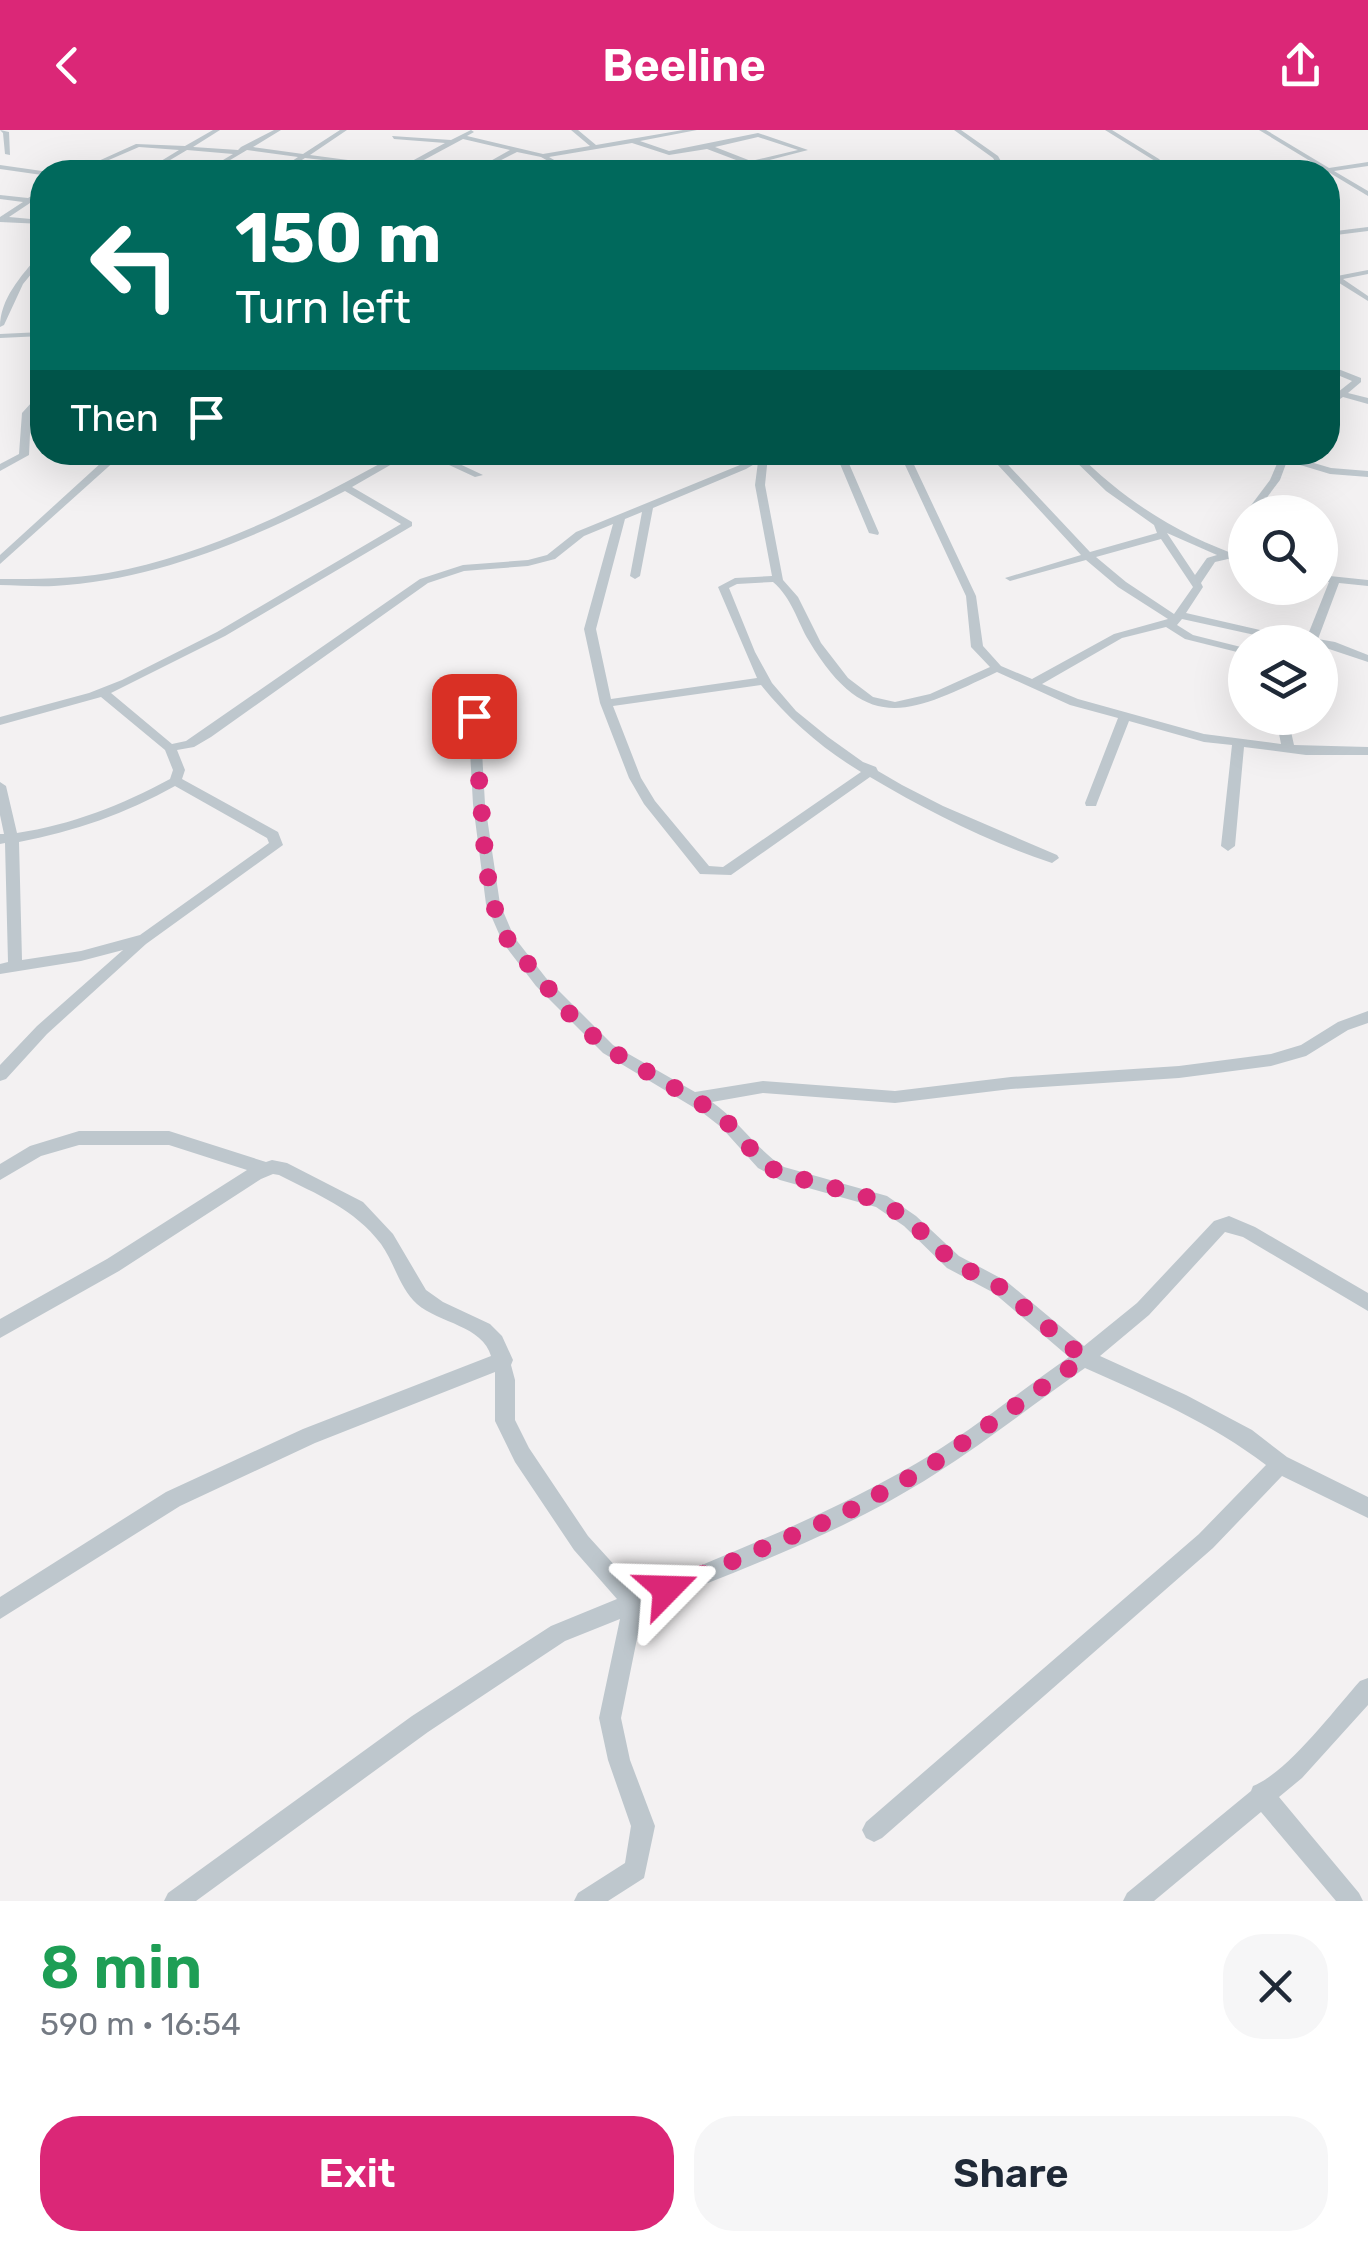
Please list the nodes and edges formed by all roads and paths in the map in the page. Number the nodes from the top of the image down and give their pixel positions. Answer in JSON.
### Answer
{"nodes":[{"id":1,"x":1,"y":130,"type":"edge"},
{"id":2,"x":217,"y":130,"type":"edge"},
{"id":3,"x":278,"y":130,"type":"edge"},
{"id":4,"x":344,"y":130,"type":"edge"},
{"id":5,"x":474,"y":130,"type":"edge"},
{"id":6,"x":574,"y":130,"type":"edge"},
{"id":7,"x":694,"y":130,"type":"edge"},
{"id":8,"x":774,"y":130,"type":"edge"},
{"id":9,"x":956,"y":130,"type":"edge"},
{"id":10,"x":1108,"y":130,"type":"edge"},
{"id":11,"x":1262,"y":130,"type":"edge"},
{"id":12,"x":758,"y":135,"type":"junction"},
{"id":13,"x":394,"y":136,"type":"dead end"},
{"id":14,"x":462,"y":136,"type":"junction"},
{"id":15,"x":634,"y":141,"type":"junction"},
{"id":16,"x":452,"y":142,"type":"junction"},
{"id":17,"x":708,"y":147,"type":"junction"},
{"id":18,"x":5,"y":148,"type":"edge"},
{"id":19,"x":185,"y":148,"type":"junction"},
{"id":20,"x":596,"y":148,"type":"junction"},
{"id":21,"x":240,"y":150,"type":"junction"},
{"id":22,"x":515,"y":150,"type":"junction"},
{"id":23,"x":306,"y":155,"type":"junction"},
{"id":24,"x":543,"y":156,"type":"junction"},
{"id":25,"x":103,"y":160,"type":"edge"},
{"id":26,"x":166,"y":160,"type":"edge"},
{"id":27,"x":225,"y":160,"type":"edge"},
{"id":28,"x":298,"y":160,"type":"edge"},
{"id":29,"x":343,"y":160,"type":"edge"},
{"id":30,"x":418,"y":160,"type":"edge"},
{"id":31,"x":496,"y":160,"type":"edge"},
{"id":32,"x":550,"y":160,"type":"edge"},
{"id":33,"x":742,"y":160,"type":"edge"},
{"id":34,"x":764,"y":160,"type":"edge"},
{"id":35,"x":998,"y":160,"type":"edge"},
{"id":36,"x":1157,"y":160,"type":"edge"},
{"id":37,"x":1311,"y":160,"type":"edge"},
{"id":38,"x":1368,"y":164,"type":"edge"},
{"id":39,"x":0,"y":167,"type":"edge"},
{"id":40,"x":1340,"y":168,"type":"edge"},
{"id":41,"x":13,"y":169,"type":"junction"},
{"id":42,"x":30,"y":171,"type":"edge"},
{"id":43,"x":0,"y":176,"type":"edge"},
{"id":44,"x":1340,"y":178,"type":"edge"},
{"id":45,"x":1368,"y":194,"type":"edge"},
{"id":46,"x":0,"y":197,"type":"edge"},
{"id":47,"x":28,"y":200,"type":"joint"},
{"id":48,"x":1,"y":220,"type":"edge"},
{"id":49,"x":30,"y":221,"type":"edge"},
{"id":50,"x":1368,"y":229,"type":"edge"},
{"id":51,"x":1340,"y":232,"type":"edge"},
{"id":52,"x":30,"y":271,"type":"edge"},
{"id":53,"x":1368,"y":272,"type":"edge"},
{"id":54,"x":1340,"y":275,"type":"edge"},
{"id":55,"x":1340,"y":281,"type":"edge"},
{"id":56,"x":1368,"y":299,"type":"edge"},
{"id":57,"x":0,"y":325,"type":"edge"},
{"id":58,"x":30,"y":335,"type":"edge"},
{"id":59,"x":0,"y":336,"type":"edge"},
{"id":60,"x":1340,"y":372,"type":"edge"},
{"id":61,"x":1343,"y":394,"type":"junction"},
{"id":62,"x":1340,"y":396,"type":"edge"},
{"id":63,"x":1368,"y":401,"type":"edge"},
{"id":64,"x":30,"y":410,"type":"edge"},
{"id":65,"x":104,"y":465,"type":"edge"},
{"id":66,"x":386,"y":465,"type":"edge"},
{"id":67,"x":455,"y":465,"type":"edge"},
{"id":68,"x":740,"y":465,"type":"edge"},
{"id":69,"x":763,"y":465,"type":"edge"},
{"id":70,"x":845,"y":465,"type":"edge"},
{"id":71,"x":911,"y":465,"type":"edge"},
{"id":72,"x":1002,"y":465,"type":"edge"},
{"id":73,"x":1084,"y":465,"type":"edge"},
{"id":74,"x":1280,"y":465,"type":"edge"},
{"id":75,"x":1299,"y":465,"type":"edge"},
{"id":76,"x":0,"y":468,"type":"edge"},
{"id":77,"x":1368,"y":474,"type":"edge"},
{"id":78,"x":478,"y":475,"type":"dead end"},
{"id":79,"x":346,"y":488,"type":"junction"},
{"id":80,"x":1263,"y":495,"type":"edge"},
{"id":81,"x":648,"y":506,"type":"junction"},
{"id":82,"x":620,"y":518,"type":"junction"},
{"id":83,"x":1160,"y":531,"type":"junction"},
{"id":84,"x":874,"y":532,"type":"dead end"},
{"id":85,"x":1226,"y":555,"type":"joint"},
{"id":86,"x":1089,"y":558,"type":"junction"},
{"id":87,"x":0,"y":560,"type":"edge"},
{"id":88,"x":636,"y":576,"type":"dead end"},
{"id":89,"x":1010,"y":578,"type":"dead end"},
{"id":90,"x":777,"y":580,"type":"junction"},
{"id":91,"x":1338,"y":580,"type":"edge"},
{"id":92,"x":0,"y":582,"type":"edge"},
{"id":93,"x":1196,"y":582,"type":"junction"},
{"id":94,"x":1368,"y":583,"type":"edge"},
{"id":95,"x":1175,"y":618,"type":"junction"},
{"id":96,"x":1228,"y":627,"type":"edge"},
{"id":97,"x":1338,"y":646,"type":"edge"},
{"id":98,"x":1228,"y":647,"type":"edge"},
{"id":99,"x":1368,"y":659,"type":"edge"},
{"id":100,"x":997,"y":668,"type":"junction"},
{"id":101,"x":764,"y":681,"type":"junction"},
{"id":102,"x":1031,"y":686,"type":"junction"},
{"id":103,"x":103,"y":692,"type":"junction"},
{"id":104,"x":606,"y":703,"type":"junction"},
{"id":105,"x":474,"y":716,"type":"dead end"},
{"id":106,"x":1124,"y":718,"type":"junction"},
{"id":107,"x":0,"y":721,"type":"edge"},
{"id":108,"x":1286,"y":735,"type":"edge"},
{"id":109,"x":1238,"y":742,"type":"junction"},
{"id":110,"x":1288,"y":747,"type":"junction"},
{"id":111,"x":170,"y":748,"type":"junction"},
{"id":112,"x":1368,"y":751,"type":"edge"},
{"id":113,"x":872,"y":770,"type":"junction"},
{"id":114,"x":176,"y":781,"type":"junction"},
{"id":115,"x":0,"y":786,"type":"edge"},
{"id":116,"x":1091,"y":803,"type":"dead end"},
{"id":117,"x":6,"y":839,"type":"edge"},
{"id":118,"x":1228,"y":846,"type":"dead end"},
{"id":119,"x":1052,"y":858,"type":"dead end"},
{"id":120,"x":145,"y":939,"type":"junction"},
{"id":121,"x":8,"y":968,"type":"edge"},
{"id":122,"x":1368,"y":1017,"type":"edge"},
{"id":123,"x":0,"y":1075,"type":"edge"},
{"id":124,"x":692,"y":1099,"type":"junction"},
{"id":125,"x":265,"y":1169,"type":"junction"},
{"id":126,"x":0,"y":1173,"type":"edge"},
{"id":127,"x":1368,"y":1303,"type":"edge"},
{"id":128,"x":0,"y":1329,"type":"edge"},
{"id":129,"x":1084,"y":1358,"type":"junction"},
{"id":130,"x":504,"y":1360,"type":"junction"},
{"id":131,"x":1280,"y":1464,"type":"junction"},
{"id":132,"x":1368,"y":1508,"type":"edge"},
{"id":133,"x":634,"y":1602,"type":"junction"},
{"id":134,"x":0,"y":1610,"type":"edge"},
{"id":135,"x":1368,"y":1688,"type":"edge"},
{"id":136,"x":1261,"y":1794,"type":"junction"},
{"id":137,"x":874,"y":1830,"type":"dead end"},
{"id":138,"x":176,"y":1901,"type":"edge"},
{"id":139,"x":586,"y":1901,"type":"edge"},
{"id":140,"x":1135,"y":1901,"type":"edge"},
{"id":141,"x":1351,"y":1901,"type":"edge"}],
"edges":[{"from":1,"to":18,"type":"street"},
{"from":2,"to":19,"type":"street"},
{"from":3,"to":21,"type":"street"},
{"from":4,"to":23,"type":"street"},
{"from":5,"to":14,"type":"street"},
{"from":6,"to":20,"type":"street"},
{"from":7,"to":15,"type":"street"},
{"from":8,"to":12,"type":"street"},
{"from":9,"to":35,"type":"street"},
{"from":10,"to":36,"type":"street"},
{"from":11,"to":37,"type":"street"},
{"from":12,"to":17,"type":"street"},
{"from":12,"to":34,"type":"street"},
{"from":13,"to":16,"type":"street"},
{"from":14,"to":16,"type":"street"},
{"from":14,"to":22,"type":"street"},
{"from":15,"to":17,"type":"street"},
{"from":15,"to":20,"type":"street"},
{"from":16,"to":30,"type":"street"},
{"from":17,"to":33,"type":"street"},
{"from":19,"to":21,"type":"street"},
{"from":19,"to":25,"type":"street"},
{"from":19,"to":26,"type":"street"},
{"from":20,"to":24,"type":"street"},
{"from":21,"to":23,"type":"street"},
{"from":21,"to":27,"type":"street"},
{"from":22,"to":24,"type":"street"},
{"from":22,"to":31,"type":"street"},
{"from":23,"to":28,"type":"street"},
{"from":23,"to":29,"type":"street"},
{"from":24,"to":32,"type":"street"},
{"from":38,"to":40,"type":"street"},
{"from":39,"to":41,"type":"street"},
{"from":41,"to":42,"type":"street"},
{"from":41,"to":43,"type":"street"},
{"from":44,"to":45,"type":"street"},
{"from":46,"to":47,"type":"street"},
{"from":47,"to":48,"type":"street"},
{"from":48,"to":49,"type":"street"},
{"from":50,"to":51,"type":"street"},
{"from":52,"to":57,"type":"street"},
{"from":53,"to":54,"type":"street"},
{"from":55,"to":56,"type":"street"},
{"from":58,"to":59,"type":"street"},
{"from":60,"to":61,"type":"street"},
{"from":61,"to":62,"type":"street"},
{"from":61,"to":63,"type":"street"},
{"from":64,"to":76,"type":"street"},
{"from":65,"to":87,"type":"street"},
{"from":66,"to":79,"type":"street"},
{"from":67,"to":78,"type":"street"},
{"from":68,"to":81,"type":"street"},
{"from":69,"to":90,"type":"street"},
{"from":70,"to":84,"type":"street"},
{"from":71,"to":100,"type":"street"},
{"from":72,"to":86,"type":"street"},
{"from":73,"to":83,"type":"street"},
{"from":74,"to":80,"type":"street"},
{"from":75,"to":77,"type":"street"},
{"from":79,"to":92,"type":"street"},
{"from":79,"to":103,"type":"street"},
{"from":81,"to":82,"type":"street"},
{"from":81,"to":88,"type":"street"},
{"from":82,"to":104,"type":"street"},
{"from":82,"to":111,"type":"street"},
{"from":83,"to":85,"type":"street"},
{"from":83,"to":86,"type":"street"},
{"from":83,"to":93,"type":"street"},
{"from":85,"to":93,"type":"street"},
{"from":86,"to":89,"type":"street"},
{"from":86,"to":95,"type":"street"},
{"from":90,"to":100,"type":"street"},
{"from":90,"to":101,"type":"street"},
{"from":91,"to":94,"type":"street"},
{"from":93,"to":95,"type":"street"},
{"from":95,"to":96,"type":"street"},
{"from":95,"to":98,"type":"street"},
{"from":95,"to":102,"type":"street"},
{"from":97,"to":99,"type":"street"},
{"from":100,"to":102,"type":"street"},
{"from":101,"to":104,"type":"street"},
{"from":101,"to":113,"type":"street"},
{"from":102,"to":106,"type":"street"},
{"from":103,"to":107,"type":"street"},
{"from":103,"to":111,"type":"street"},
{"from":104,"to":113,"type":"street"},
{"from":105,"to":124,"type":"street"},
{"from":106,"to":109,"type":"street"},
{"from":106,"to":116,"type":"street"},
{"from":108,"to":110,"type":"street"},
{"from":109,"to":110,"type":"street"},
{"from":109,"to":118,"type":"street"},
{"from":110,"to":112,"type":"street"},
{"from":111,"to":114,"type":"street"},
{"from":113,"to":119,"type":"street"},
{"from":114,"to":117,"type":"street"},
{"from":114,"to":120,"type":"street"},
{"from":115,"to":117,"type":"street"},
{"from":117,"to":121,"type":"street"},
{"from":120,"to":121,"type":"street"},
{"from":120,"to":123,"type":"street"},
{"from":122,"to":124,"type":"street"},
{"from":124,"to":129,"type":"street"},
{"from":125,"to":126,"type":"street"},
{"from":125,"to":128,"type":"street"},
{"from":125,"to":130,"type":"street"},
{"from":127,"to":129,"type":"street"},
{"from":129,"to":131,"type":"street"},
{"from":129,"to":133,"type":"street"},
{"from":130,"to":133,"type":"street"},
{"from":130,"to":134,"type":"street"},
{"from":131,"to":132,"type":"street"},
{"from":131,"to":137,"type":"street"},
{"from":133,"to":138,"type":"street"},
{"from":133,"to":139,"type":"street"},
{"from":135,"to":136,"type":"street"},
{"from":136,"to":140,"type":"street"},
{"from":136,"to":141,"type":"street"}]}
